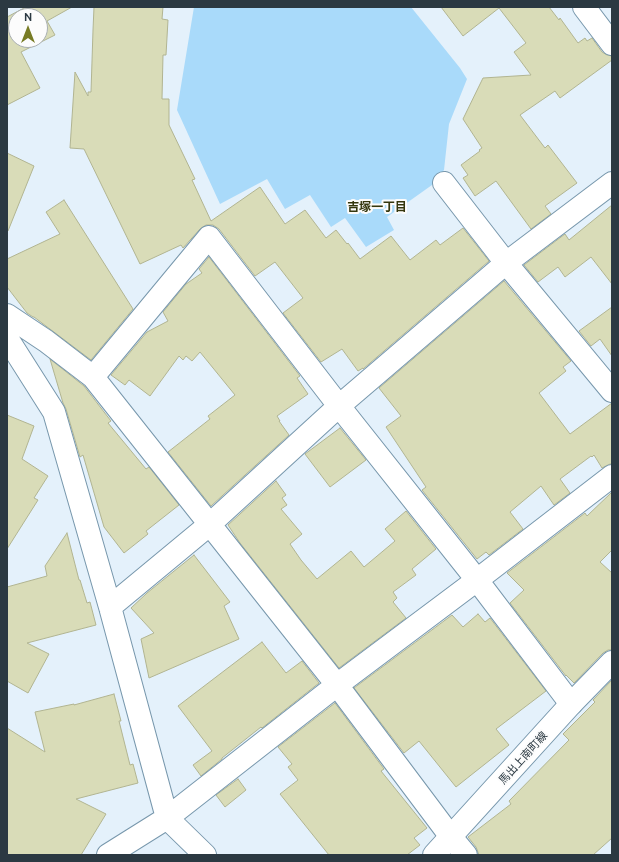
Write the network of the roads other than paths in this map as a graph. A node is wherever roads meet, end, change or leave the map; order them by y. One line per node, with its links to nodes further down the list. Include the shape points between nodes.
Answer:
1 (584, 7): 2 (street)
2 (612, 44)
3 (444, 183): 5 (street)
4 (612, 183): 5 (street)
5 (506, 263): 9 (street); 10 (street)
6 (7, 315): 8 (street)
7 (7, 338): 14 (street, via 54,412)
8 (93, 377): 10 (street, via 209,237); 12 (street)
9 (612, 391)
10 (339, 406): 12 (street); 13 (street)
11 (612, 476): 13 (street)
12 (209, 525): 14 (street); 16 (street)
13 (477, 580): 16 (street); 17 (street)
14 (110, 607): 18 (street)
15 (612, 662): 17 (street, 馬出上南町線)
16 (337, 685): 18 (street); 19 (street)
17 (571, 704): 19 (street, 馬出上南町線)
18 (166, 818): 20 (street); 21 (street)
19 (451, 837): 22 (street, 馬出上南町線); 23 (street)
20 (108, 855)
21 (205, 855)
22 (434, 855)
23 (466, 855)

